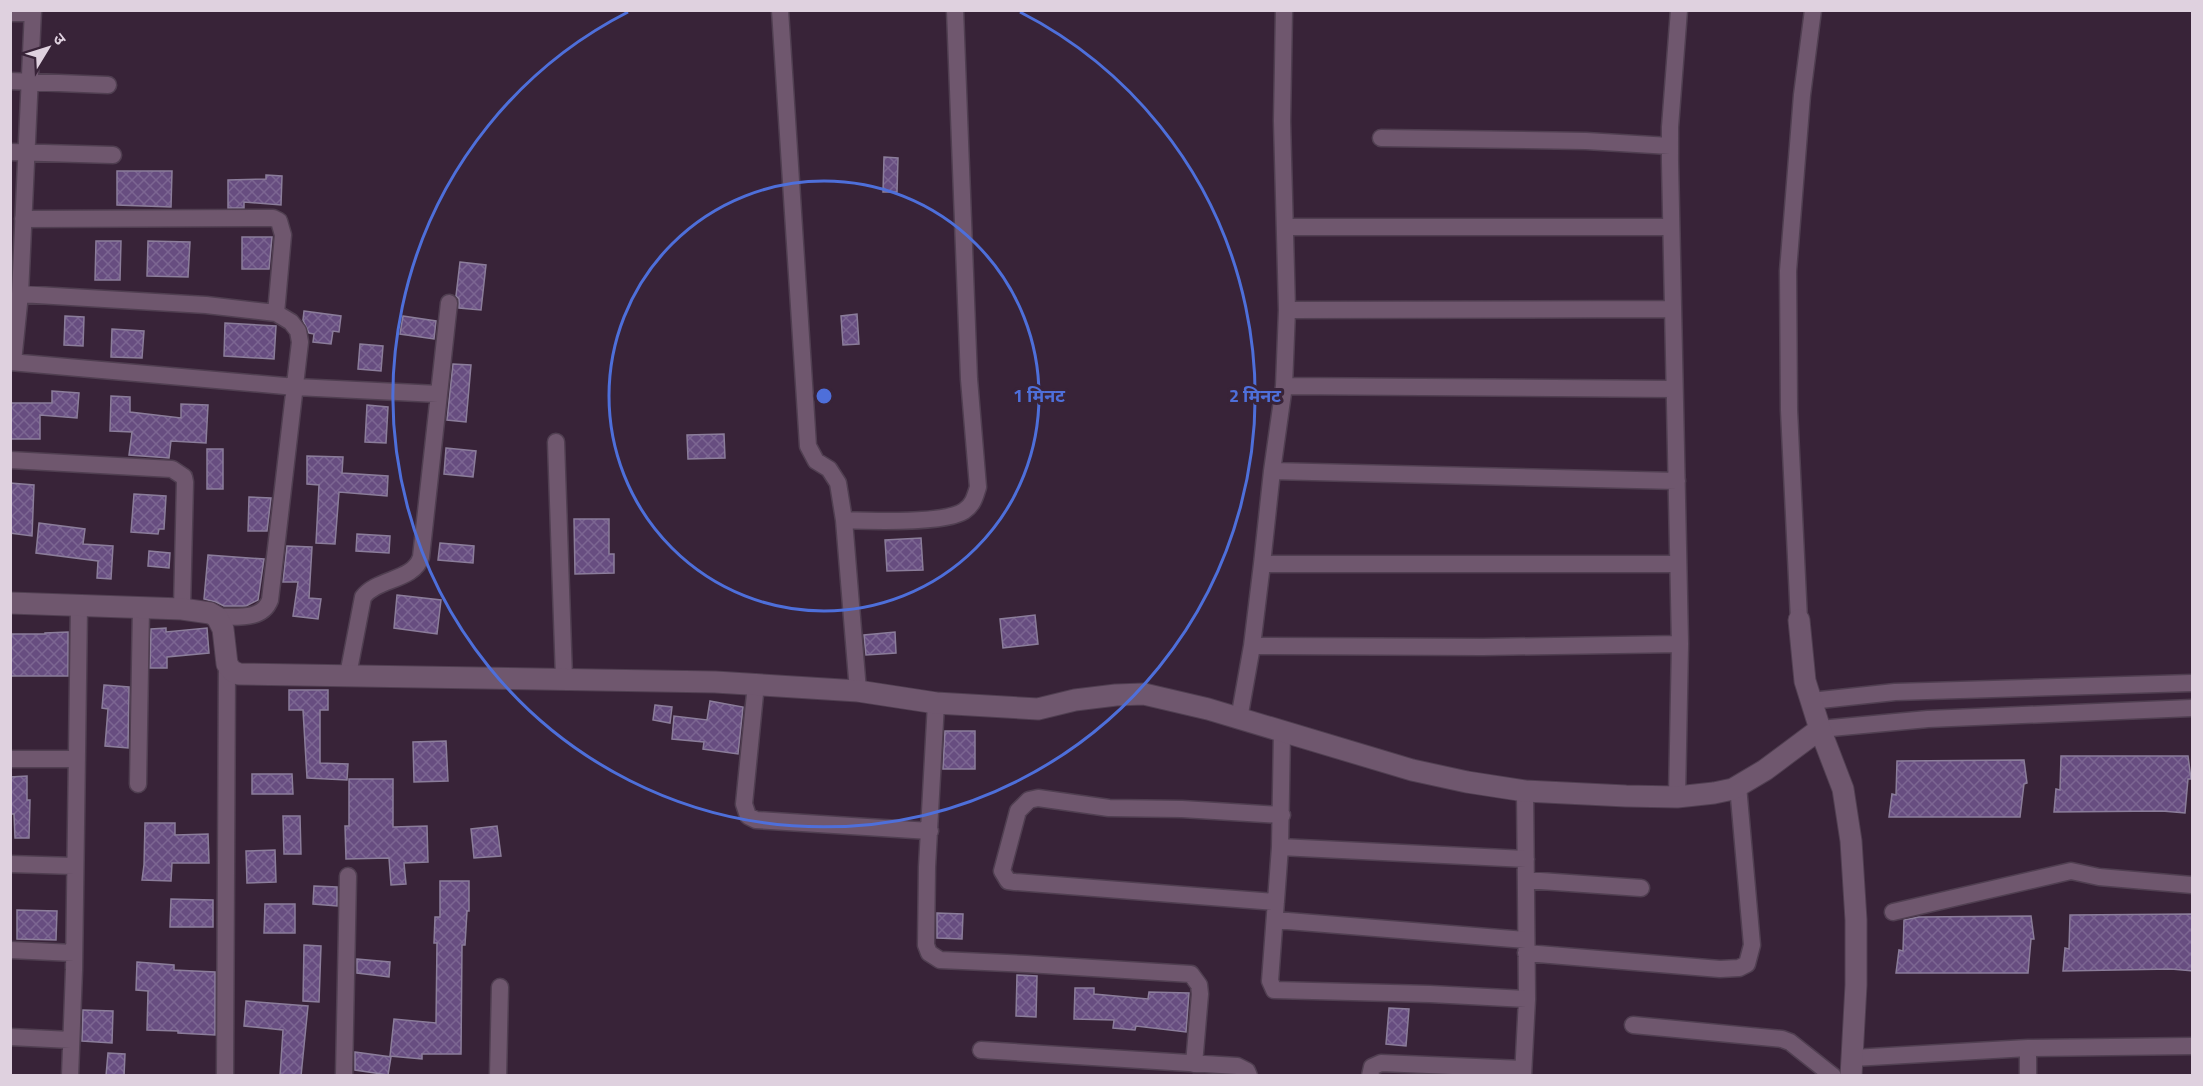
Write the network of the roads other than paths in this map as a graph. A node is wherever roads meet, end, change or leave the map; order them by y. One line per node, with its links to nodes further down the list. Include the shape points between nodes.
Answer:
1 (780, 10): 32 (street, via 808,446 816,461 838,483)
2 (955, 10): 32 (street, via 969,379 978,488 970,506 945,518)
3 (1284, 10): 16 (street, via 1282,122)
4 (1679, 10): 12 (street)
5 (1813, 10): 40 (street, via 1788,271 1789,410)
6 (33, 12): 7 (street); 9 (street)
7 (10, 13)
8 (10, 81): 9 (street)
9 (29, 81): 10 (street); 13 (street)
10 (108, 85)
11 (1381, 138): 12 (street)
12 (1670, 146): 17 (street)
13 (18, 152): 14 (street); 15 (street)
14 (113, 155)
15 (23, 219): 18 (street); 22 (street, via 273,218 279,221 282,235)
16 (1286, 227): 17 (street); 21 (street)
17 (1671, 227): 20 (street)
18 (20, 294): 22 (street, via 206,304); 23 (street)
19 (449, 303): 27 (street)
20 (1673, 309): 21 (street); 26 (street)
21 (1287, 310): 24 (street)
22 (276, 313): 25 (street, via 298,331)
23 (12, 362): 25 (street)
24 (1284, 386): 26 (street); 30 (street)
25 (296, 387): 27 (street); 39 (street, via 270,600 262,613)
26 (1673, 389): 31 (street)
27 (438, 394): 44 (street, via 419,563 363,597)
28 (556, 442): 45 (street)
29 (10, 460): 38 (street, via 178,472 185,482)
30 (1272, 471): 31 (street); 33 (street)
31 (1677, 481): 34 (street)
32 (844, 520): 48 (street)
33 (1262, 564): 34 (street); 42 (street)
34 (1677, 564): 41 (street)
35 (10, 603): 36 (street)
36 (79, 606): 37 (street); 56 (street)
37 (141, 608): 38 (street); 57 (street)
38 (182, 609): 39 (street)
39 (217, 617): 43 (street, via 223,629)
40 (1799, 620): 49 (street, via 1805,681)
41 (1680, 644): 42 (street); 60 (street)
42 (1252, 646): 52 (street)
43 (227, 664): 44 (street, via 239,674); 89 (street)
44 (348, 675): 45 (street)
45 (564, 678): 47 (street)
46 (2193, 682): 49 (street, via 1896,692)
47 (756, 684): 48 (street); 62 (street, via 744,804 748,816 756,820)
48 (858, 691): 50 (street)
49 (1811, 701): 53 (street)
50 (936, 703): 52 (street, via 1038,709 1085,699 1144,694); 62 (street)
51 (2193, 708): 53 (street, via 1928,719)
52 (1239, 719): 54 (street)
53 (1820, 729): 58 (street); 86 (street, via 1843,789 1851,841 1856,920)
54 (1282, 732): 59 (street, via 1412,770); 61 (street)
55 (10, 759): 56 (street)
56 (76, 759): 66 (street)
57 (138, 784)
58 (1738, 786): 60 (street); 74 (street, via 1752,945 1747,964 1720,969 1573,958)
59 (1525, 791): 60 (street); 64 (street)
60 (1677, 797)
61 (1282, 815): 63 (street); 71 (street, via 1109,808 1038,798 1029,800 1018,811 1002,872 1008,881 1015,882)
62 (930, 831): 85 (street, via 926,945 933,957 1191,974 1200,994)
63 (1280, 847): 64 (street); 71 (street)
64 (1526, 859): 68 (street)
65 (10, 864): 66 (street)
66 (75, 866): 76 (street)
67 (348, 876): 90 (street)
68 (1526, 880): 70 (street); 74 (street)
69 (2193, 885): 72 (street, via 2099,877 2071,870)
70 (1641, 888)
71 (1276, 902): 73 (street)
72 (1893, 912)
73 (1275, 920): 74 (street); 78 (street, via 1270,981 1274,990)
74 (1526, 946): 78 (street)
75 (10, 950): 76 (street)
76 (74, 953): 81 (street)
77 (500, 987): 91 (street)
78 (1527, 999): 87 (street)
79 (1633, 1025): 94 (street, via 1782,1039)
80 (10, 1037): 81 (street)
81 (71, 1040): 88 (street)
82 (2193, 1046): 83 (street)
83 (2028, 1048): 86 (street); 95 (street)
84 (981, 1050): 85 (street)
85 (1194, 1064): 92 (street, via 1238,1066)
86 (1852, 1067)
87 (1523, 1072): 93 (street, via 1381,1063 1372,1067)
88 (70, 1076)
89 (225, 1076)
90 (344, 1076)
91 (498, 1076)
92 (1249, 1076)
93 (1370, 1076)
94 (1833, 1076)
95 (2028, 1076)

